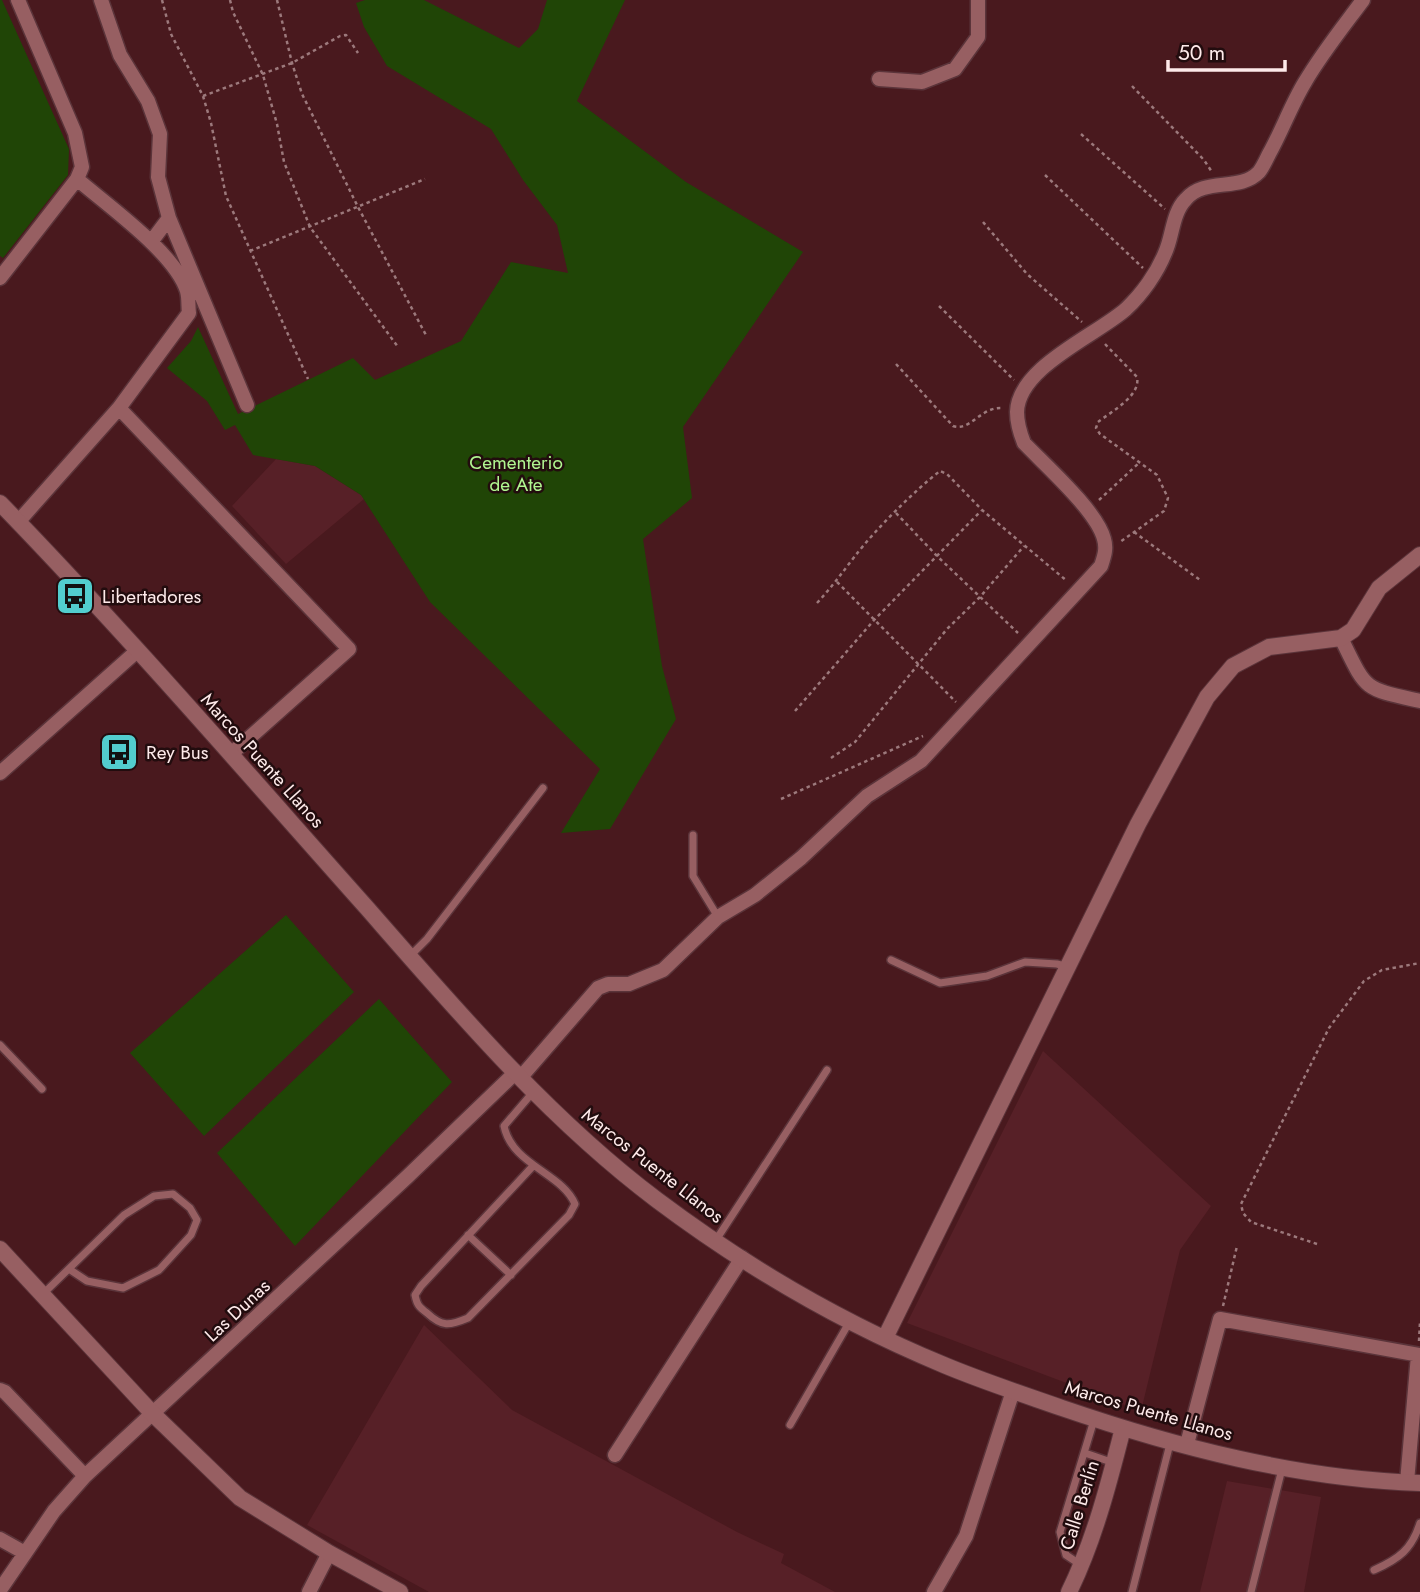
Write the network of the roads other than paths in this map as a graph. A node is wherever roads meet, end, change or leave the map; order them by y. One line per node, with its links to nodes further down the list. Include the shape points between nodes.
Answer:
1 (18, 0): 6 (street, via 75,133 82,167)
2 (101, 0): 7 (street, via 120,55 148,101 160,134 158,177)
3 (978, 0): 5 (street, via 978,37 956,69 922,82)
4 (1363, 0): 22 (street, Las Dunas, via 1304,84 1260,171 1242,182 1219,184 1186,198 1153,277 1126,308 1045,366 1024,390 1017,410 1024,443 1096,520 1106,552 1101,566 921,761 867,796 801,858 755,895)
5 (879, 79)
6 (77, 179): 8 (street); 9 (street)
7 (169, 218): 8 (street); 10 (street)
8 (150, 242): 11 (street, via 176,269 187,292 189,313)
9 (2, 271)
10 (247, 405)
11 (119, 408): 13 (street); 18 (street, via 349,649)
12 (0, 503): 13 (street, Marcos Puente Llanos)
13 (18, 522): 16 (street, Marcos Puente Llanos)
14 (1420, 555): 15 (street, via 1379,588 1363,618)
15 (1341, 638): 17 (street, via 1367,686); 25 (street, via 1269,648 1233,666 1207,697)
16 (137, 651): 18 (street, Marcos Puente Llanos); 19 (street)
17 (1420, 701)
18 (231, 754): 23 (street, Marcos Puente Llanos)
19 (0, 773)
20 (543, 789): 23 (lane)
21 (693, 835): 22 (lane, via 693,876)
22 (718, 917): 28 (street, Las Dunas, via 663,970 629,984 598,988)
23 (409, 956): 28 (street, Marcos Puente Llanos)
24 (891, 960): 25 (lane, via 940,983 987,975 1024,962)
25 (1068, 968): 40 (street)
26 (0, 1045): 29 (lane)
27 (827, 1070): 33 (lane)
28 (519, 1074): 30 (street, Marcos Puente Llanos); 44 (street, Las Dunas)
29 (41, 1089)
30 (534, 1091): 31 (lane, via 504,1126 507,1140); 33 (street, Marcos Puente Llanos, via 626,1175)
31 (533, 1166): 32 (lane); 37 (lane, via 571,1195 575,1204)
32 (468, 1235): 37 (lane); 37 (lane, via 421,1286 415,1295 417,1305 438,1324 454,1324 468,1318)
33 (716, 1241): 35 (street, Marcos Puente Llanos)
34 (0, 1249): 38 (street)
35 (742, 1258): 39 (street, Marcos Puente Llanos); 50 (street)
36 (69, 1269): 36 (lane, via 87,1281 122,1288 159,1270 191,1235 197,1220 173,1194 154,1196 124,1215); 38 (lane)
37 (511, 1275)
38 (42, 1295): 44 (street)
39 (850, 1321): 40 (street, Marcos Puente Llanos); 46 (lane)
40 (885, 1338): 43 (street, Marcos Puente Llanos)
41 (1419, 1355): 48 (street, via 1220,1319); 54 (street)
42 (0, 1390): 53 (street)
43 (1013, 1391): 45 (street, Marcos Puente Llanos); 64 (street, via 965,1536)
44 (153, 1415): 53 (street, Las Dunas); 58 (street, via 240,1498)
45 (1094, 1419): 47 (street, Marcos Puente Llanos); 49 (lane)
46 (790, 1425)
47 (1123, 1428): 48 (street, Marcos Puente Llanos); 51 (street, Calle Berlín)
48 (1179, 1442): 52 (street, Marcos Puente Llanos); 66 (lane)
49 (1085, 1453): 51 (lane); 59 (lane, via 1060,1532 1066,1555)
50 (615, 1455)
51 (1114, 1463): 59 (street, Calle Berlín)
52 (1282, 1469): 54 (street, Marcos Puente Llanos); 67 (lane)
53 (85, 1476): 57 (street, Las Dunas)
54 (1414, 1483)
55 (1420, 1523): 60 (lane, via 1414,1542 1392,1562)
56 (0, 1539): 57 (street)
57 (25, 1553): 61 (street, Las Dunas)
58 (329, 1553): 62 (street); 63 (street)
59 (1082, 1566): 65 (street, Calle Berlín)
60 (1374, 1570)
61 (0, 1590)
62 (309, 1592)
63 (400, 1592)
64 (934, 1592)
65 (1069, 1592)
66 (1132, 1592)
67 (1251, 1592)

